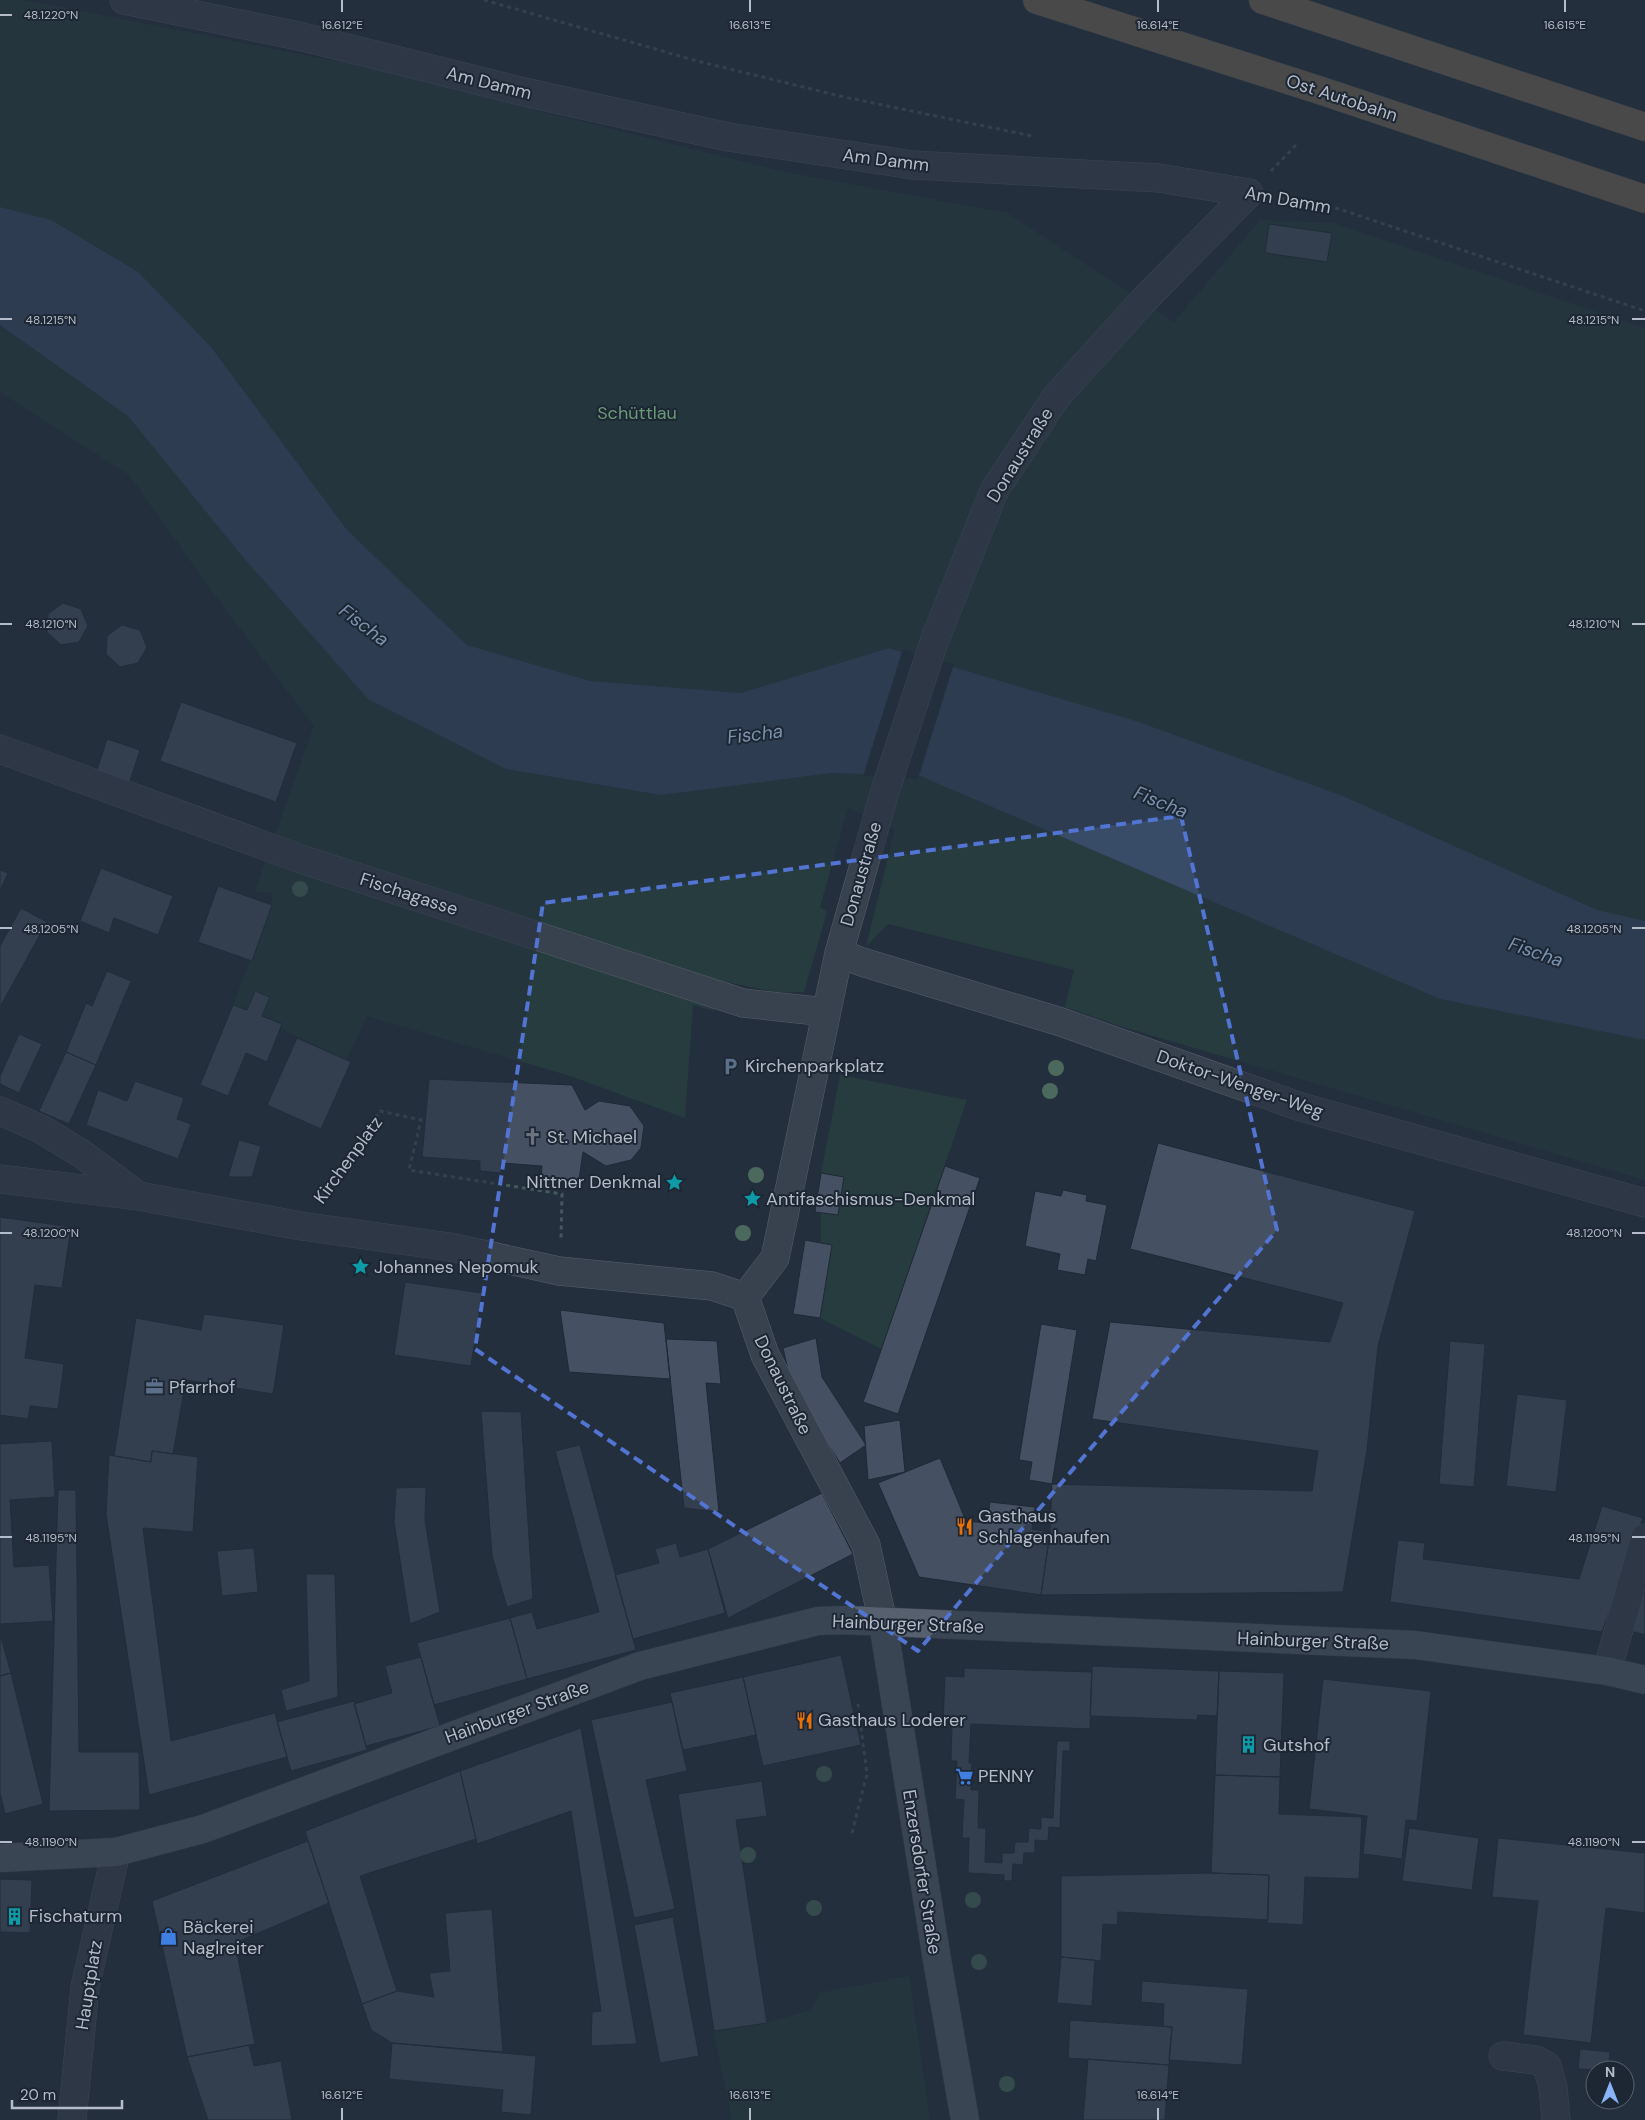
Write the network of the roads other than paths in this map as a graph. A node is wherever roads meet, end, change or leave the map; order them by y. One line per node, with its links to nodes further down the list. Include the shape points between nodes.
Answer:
1 (124, 0): 5 (street, Am Damm, via 303,37 524,92 728,137 913,165 1159,178)
2 (1038, 0): 6 (highway, Ost Autobahn)
3 (1263, 0): 4 (highway)
4 (1645, 127)
5 (1249, 193): 8 (street, Donaustraße, via 1056,396 994,491 936,638 885,791)
6 (1645, 199)
7 (0, 749): 9 (street, Fischagasse, via 301,859 743,1003)
8 (839, 953): 9 (street, Donaustraße); 13 (street, Doktor-Wenger-Weg, via 1061,1022 1301,1107)
9 (826, 1012): 14 (street, Donaustraße, via 775,1258)
10 (0, 1111): 12 (street, Kirchenplatz, via 40,1129 82,1154)
11 (0, 1179): 12 (street, Kirchenplatz)
12 (139, 1196): 14 (street, Kirchenplatz, via 301,1226 450,1248 559,1271 712,1286)
13 (1645, 1203)
14 (745, 1297): 16 (street, Donaustraße, via 765,1355 866,1545)
15 (1645, 1538): 17 (street)
16 (883, 1622): 17 (main road, Hainburger Straße, via 1415,1645); 19 (main road, Hainburger Straße, via 818,1621 640,1666 203,1829); 23 (main road, Enzersdorfer Straße)
17 (1607, 1671): 18 (main road, Hainburger Straße)
18 (1645, 1680)
19 (116, 1852): 20 (main road, Hainburger Straße); 22 (street, Hauptplatz, via 85,1987)
20 (0, 1858)
21 (1503, 2056): 24 (street, via 1536,2060 1547,2066 1553,2086)
22 (72, 2120)
23 (965, 2120)
24 (1556, 2120)

